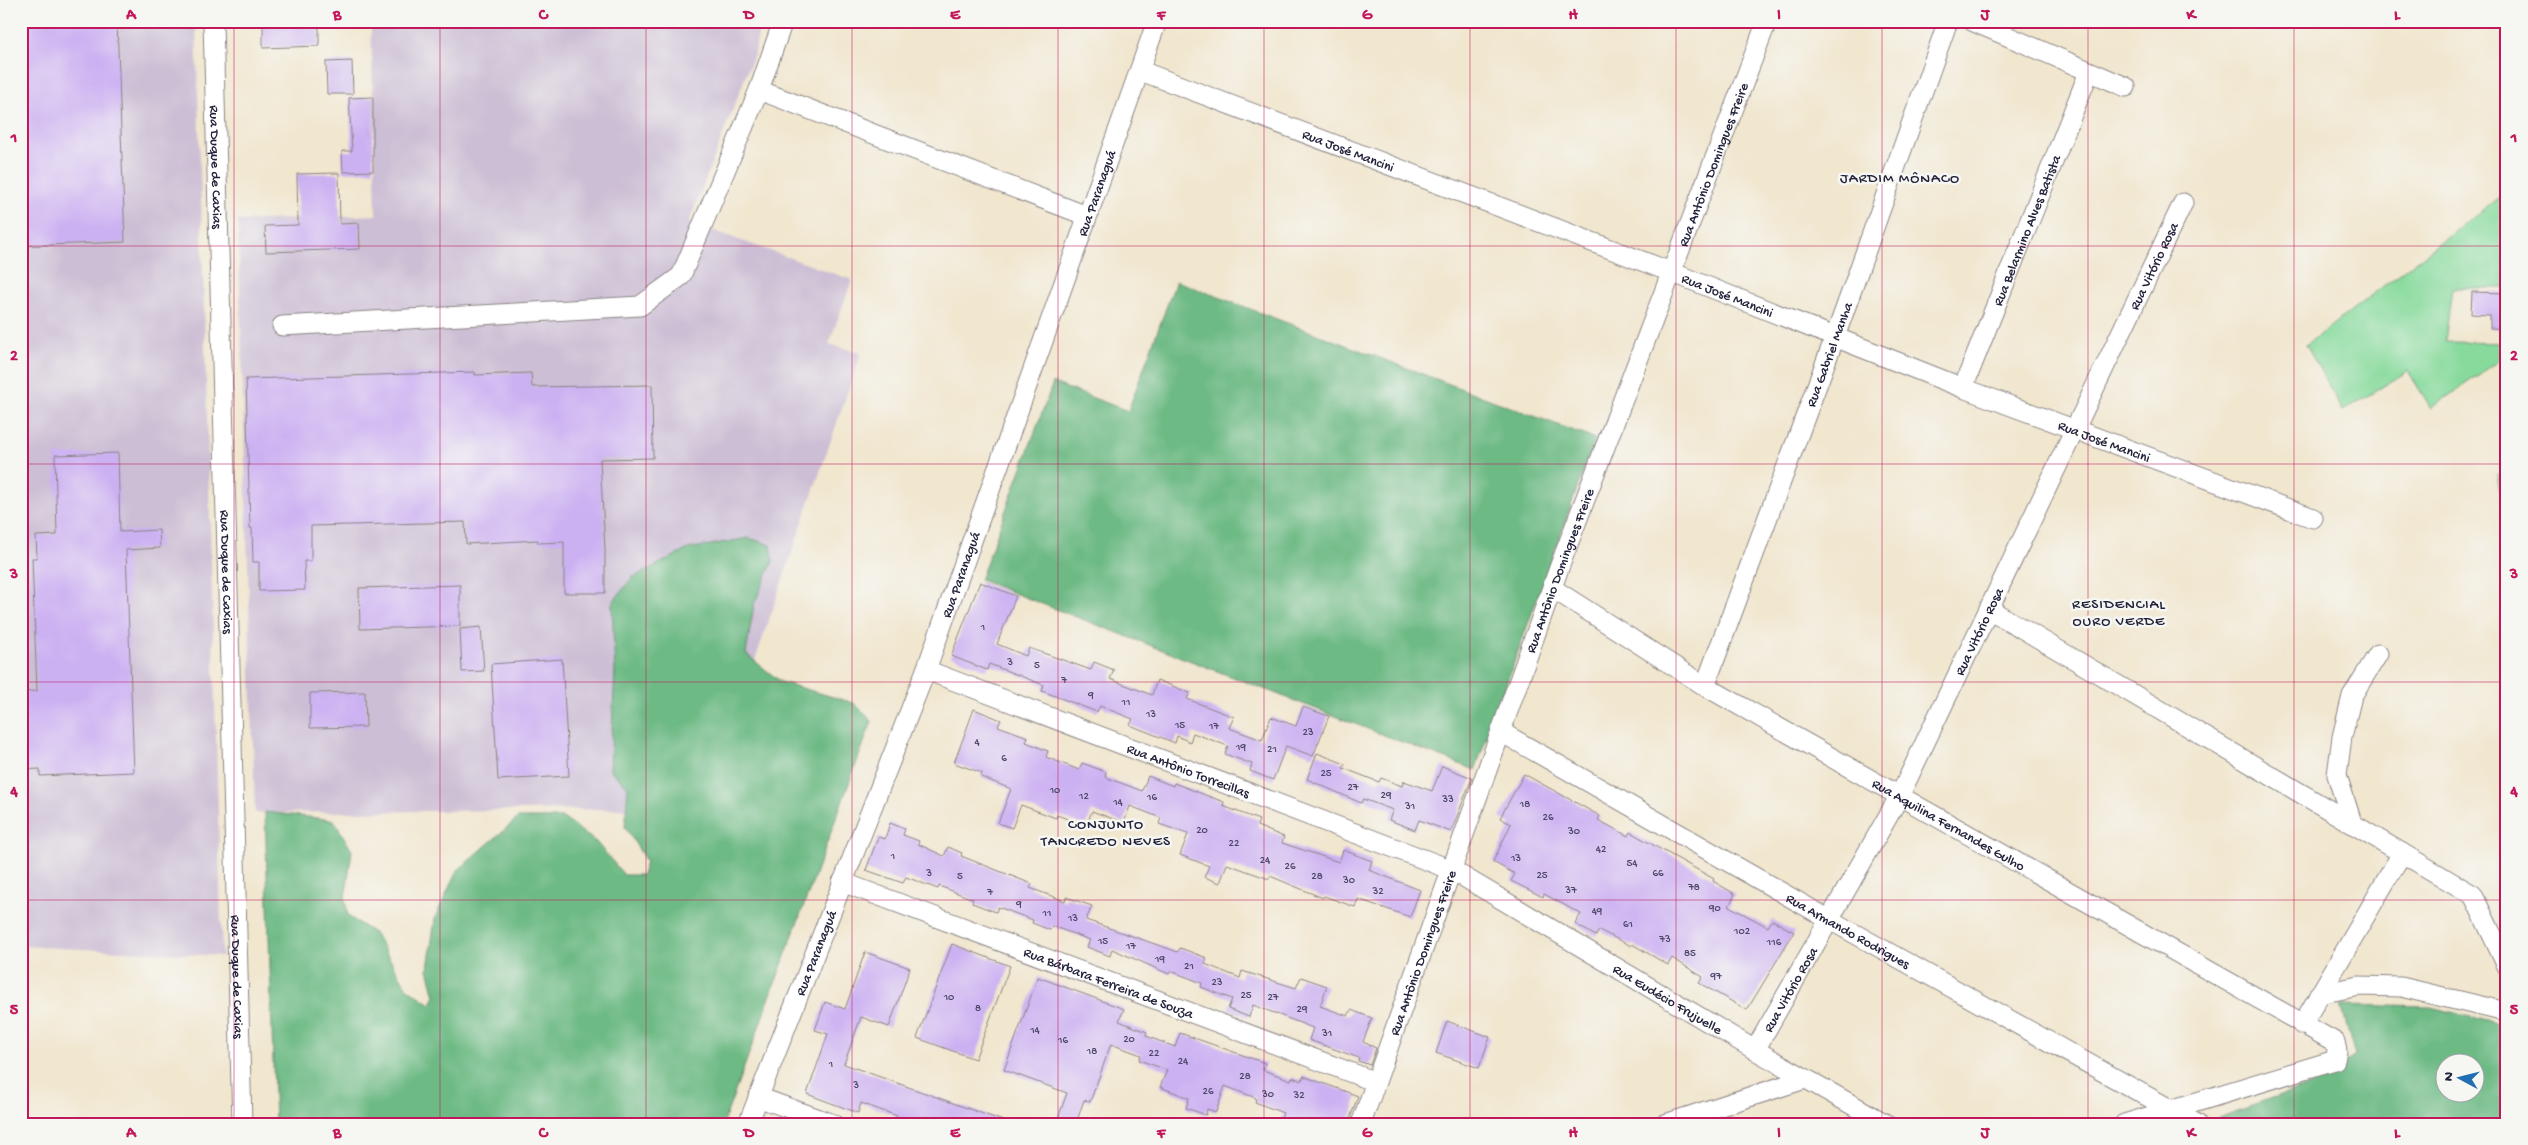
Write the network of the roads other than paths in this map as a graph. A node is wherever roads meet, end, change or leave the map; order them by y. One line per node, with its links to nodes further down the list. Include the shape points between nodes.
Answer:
1 (213, 21): 40 (street, Rua Duque de Caxias)
2 (783, 21): 10 (street)
3 (1157, 21): 7 (street, Rua Paranaguá)
4 (1767, 21): 13 (street, Rua Antônio Domingues Freire)
5 (1948, 21): 15 (street, Rua Gabriel Manha)
6 (1972, 21): 8 (street)
7 (1141, 71): 12 (street, Rua Paranaguá); 13 (street, Rua José Mancini)
8 (2089, 72): 9 (street); 16 (street, Rua Belarmino Alves Batista)
9 (2126, 87)
10 (759, 90): 12 (street); 14 (street, via 681,276 640,306)
11 (2183, 203): 17 (street, Rua Vitório Rosa)
12 (1087, 216): 22 (street, Rua Paranaguá)
13 (1671, 272): 15 (street, Rua José Mancini); 19 (street, Rua Antônio Domingues Freire)
14 (282, 326)
15 (1835, 337): 16 (street, Rua José Mancini); 23 (street, Rua Gabriel Manha)
16 (1962, 388): 17 (street, Rua José Mancini)
17 (2075, 430): 18 (street, Rua José Mancini); 20 (street, Rua Vitório Rosa)
18 (2313, 518)
19 (1552, 588): 23 (street, Rua Aquilina Fernandes Gulho); 24 (street, Rua Antônio Domingues Freire)
20 (1989, 609): 25 (street, Rua Vitório Rosa); 26 (street)
21 (2378, 654): 26 (street, via 2352,696 2342,737 2337,776)
22 (926, 670): 28 (street, Rua Antônio Torrecillas); 29 (street, Rua Paranaguá)
23 (1705, 686): 25 (street, Rua Aquilina Fernandes Gulho)
24 (1501, 732): 28 (street, Rua Antônio Domingues Freire); 30 (street, Rua Armando Rodrigues)
25 (1899, 797): 30 (street, Rua Vitório Rosa); 34 (street, Rua Aquilina Fernandes Gulho)
26 (2352, 823): 27 (street)
27 (2402, 853): 31 (street, via 2473,895); 32 (street)
28 (1452, 870): 35 (street, Rua Eudécio Frujuelle); 37 (street, Rua Antônio Domingues Freire)
29 (842, 882): 37 (street, Rua Bárbara Ferreira de Souza); 38 (street, Rua Paranaguá)
30 (1830, 920): 35 (street, Rua Vitório Rosa); 39 (street, Rua Armando Rodrigues)
31 (2507, 966)
32 (2319, 994): 33 (street, via 2359,986 2401,987 2502,1011); 34 (street)
33 (2507, 1008)
34 (2302, 1025): 39 (street, Rua Aquilina Fernandes Gulho, via 2335,1042 2335,1060)
35 (1755, 1050): 36 (street, Rua Eudécio Frujuelle)
36 (1805, 1079): 44 (street); 45 (street, Rua Eudécio Frujuelle)
37 (1376, 1082): 43 (street, Rua Antônio Domingues Freire)
38 (758, 1097): 41 (street, Rua Paranaguá); 42 (street)
39 (2173, 1109): 46 (street); 47 (street, Rua Armando Rodrigues)
40 (242, 1124)
41 (748, 1124)
42 (833, 1124)
43 (1361, 1124)
44 (1664, 1124)
45 (1886, 1124)
46 (2124, 1124)
47 (2197, 1124)

